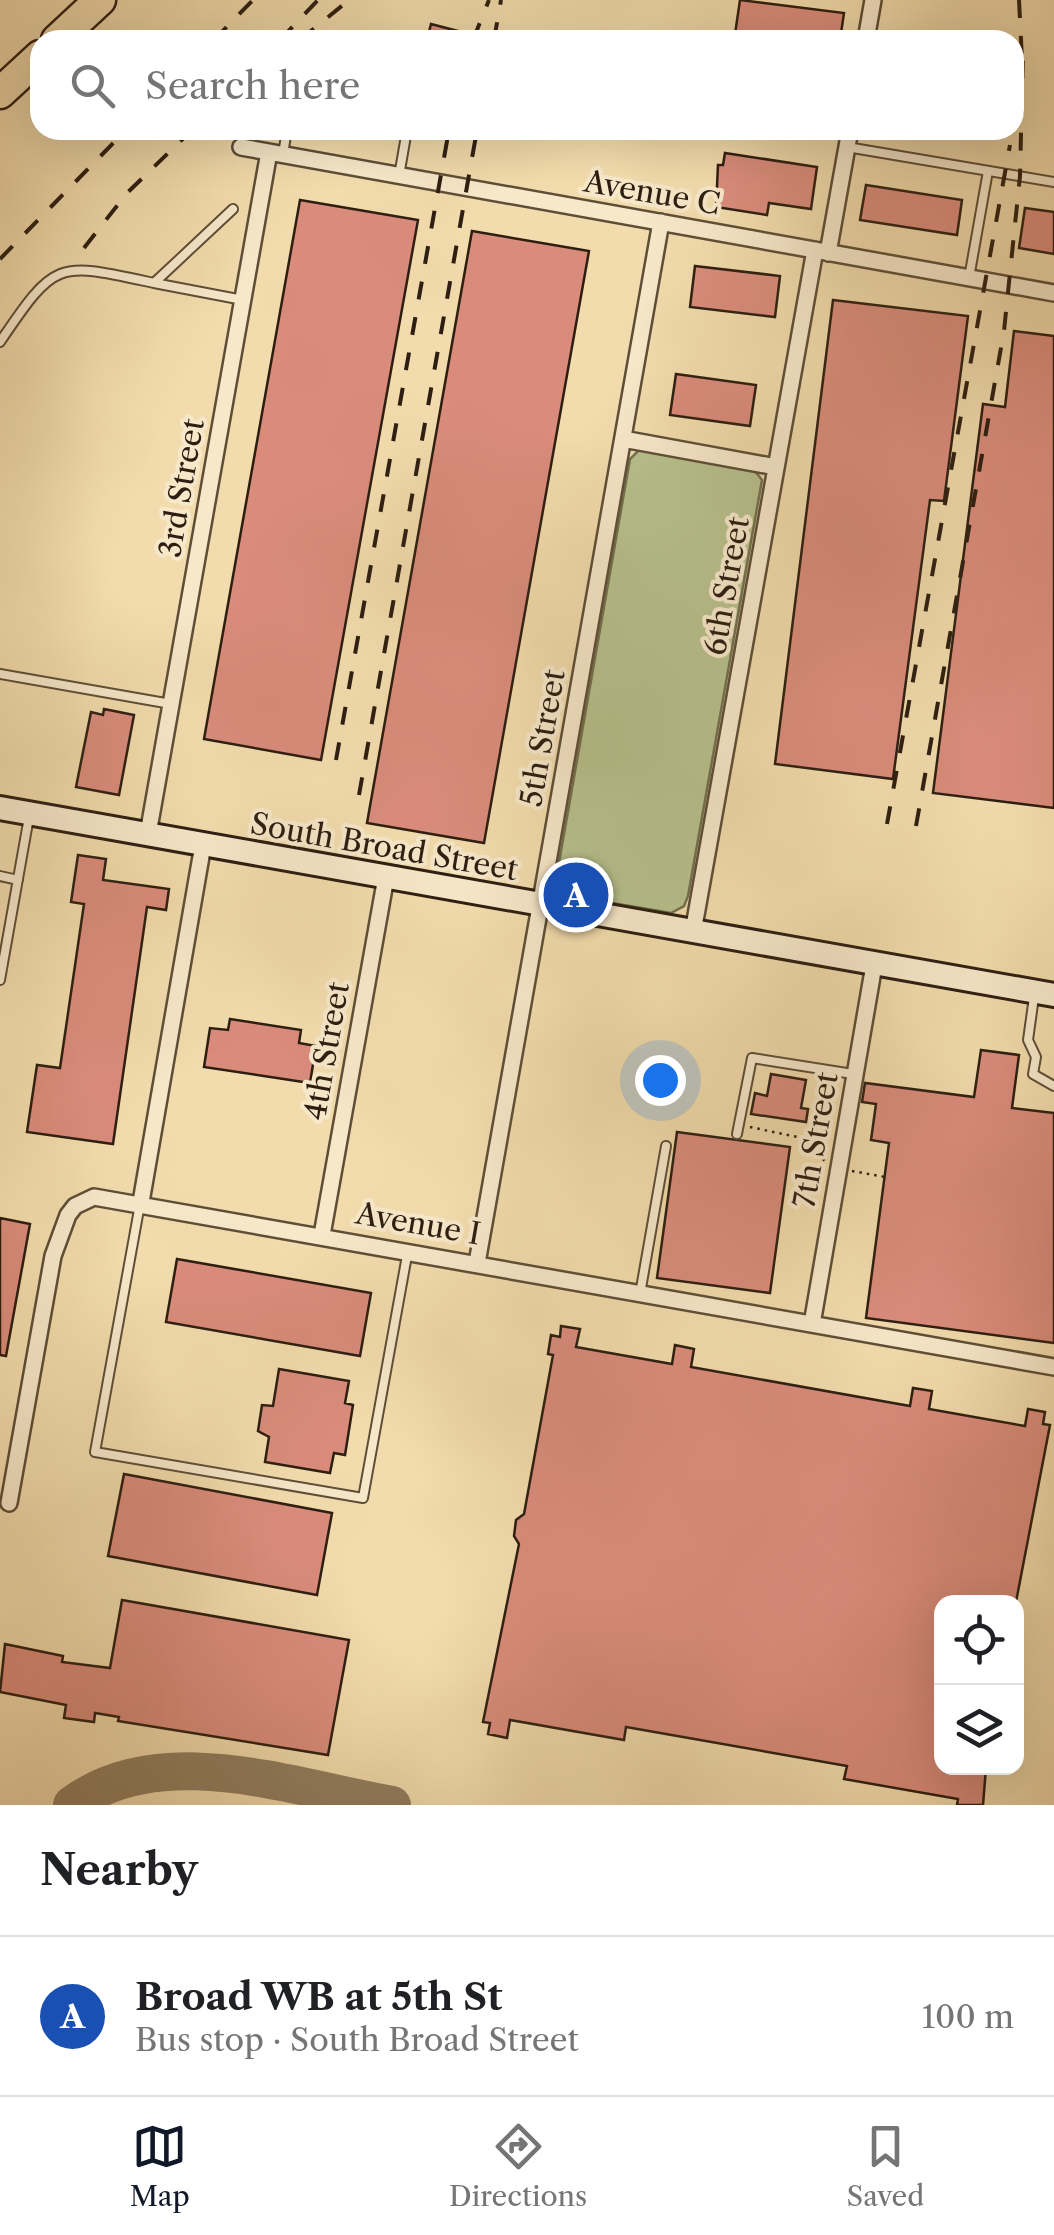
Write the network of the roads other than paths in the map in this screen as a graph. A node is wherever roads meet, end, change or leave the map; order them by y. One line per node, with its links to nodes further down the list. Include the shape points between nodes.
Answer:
1 (100, 0): 3 (highway)
2 (873, 0): 4 (street)
3 (68, 30)
4 (868, 30)
5 (30, 66): 6 (highway)
6 (0, 94)
7 (282, 140): 12 (lane)
8 (406, 140): 14 (lane)
9 (848, 140): 11 (street, 6th Street)
10 (241, 147): 12 (street, Avenue C)
11 (847, 147): 13 (lane); 18 (street, 6th Street)
12 (276, 153): 14 (street, Avenue C); 22 (street, 3rd Street)
13 (988, 171): 15 (lane); 19 (lane)
14 (399, 176): 17 (street, Avenue C)
15 (1054, 182)
16 (234, 209): 20 (lane)
17 (660, 222): 18 (street, Avenue C); 24 (street, 5th Street)
18 (822, 251): 19 (street, Avenue C); 25 (street, 6th Street)
19 (969, 278): 21 (street, Avenue C)
20 (154, 283): 22 (lane); 23 (lane, via 95,270 57,272 43,280)
21 (1054, 293)
22 (244, 300): 27 (street, 3rd Street)
23 (0, 342)
24 (623, 440): 25 (street); 35 (street, 5th Street)
25 (776, 467): 36 (street, 6th Street)
26 (0, 674): 27 (lane)
27 (171, 704): 30 (street, 3rd Street)
28 (0, 808): 29 (street, South Broad Street)
29 (29, 813): 30 (street, South Broad Street); 34 (lane)
30 (148, 834): 31 (street, South Broad Street)
31 (203, 845): 33 (street, South Broad Street); 44 (street)
32 (0, 876): 34 (lane)
33 (386, 877): 35 (street, South Broad Street); 45 (street, 4th Street)
34 (18, 880): 38 (lane)
35 (541, 905): 36 (street, South Broad Street); 47 (street, 5th Street)
36 (693, 932): 37 (street, South Broad Street)
37 (874, 965): 39 (street, South Broad Street); 40 (street, 7th Street)
38 (0, 980)
39 (1044, 994): 41 (lane, via 1028,1040 1034,1074)
40 (856, 1074): 42 (lane, via 752,1058); 49 (street, 7th Street)
41 (1054, 1086)
42 (738, 1129)
43 (666, 1146): 48 (lane)
44 (140, 1202): 45 (street, Avenue I); 46 (lane, via 95,1452 363,1498); 51 (street, Avenue I, via 94,1197 68,1215 54,1256)
45 (322, 1235): 46 (street, Avenue I)
46 (408, 1250): 47 (street, Avenue I)
47 (477, 1263): 48 (street, Avenue I)
48 (640, 1294): 49 (street, Avenue I)
49 (812, 1324): 50 (street, Avenue I)
50 (1054, 1367)
51 (9, 1503)

